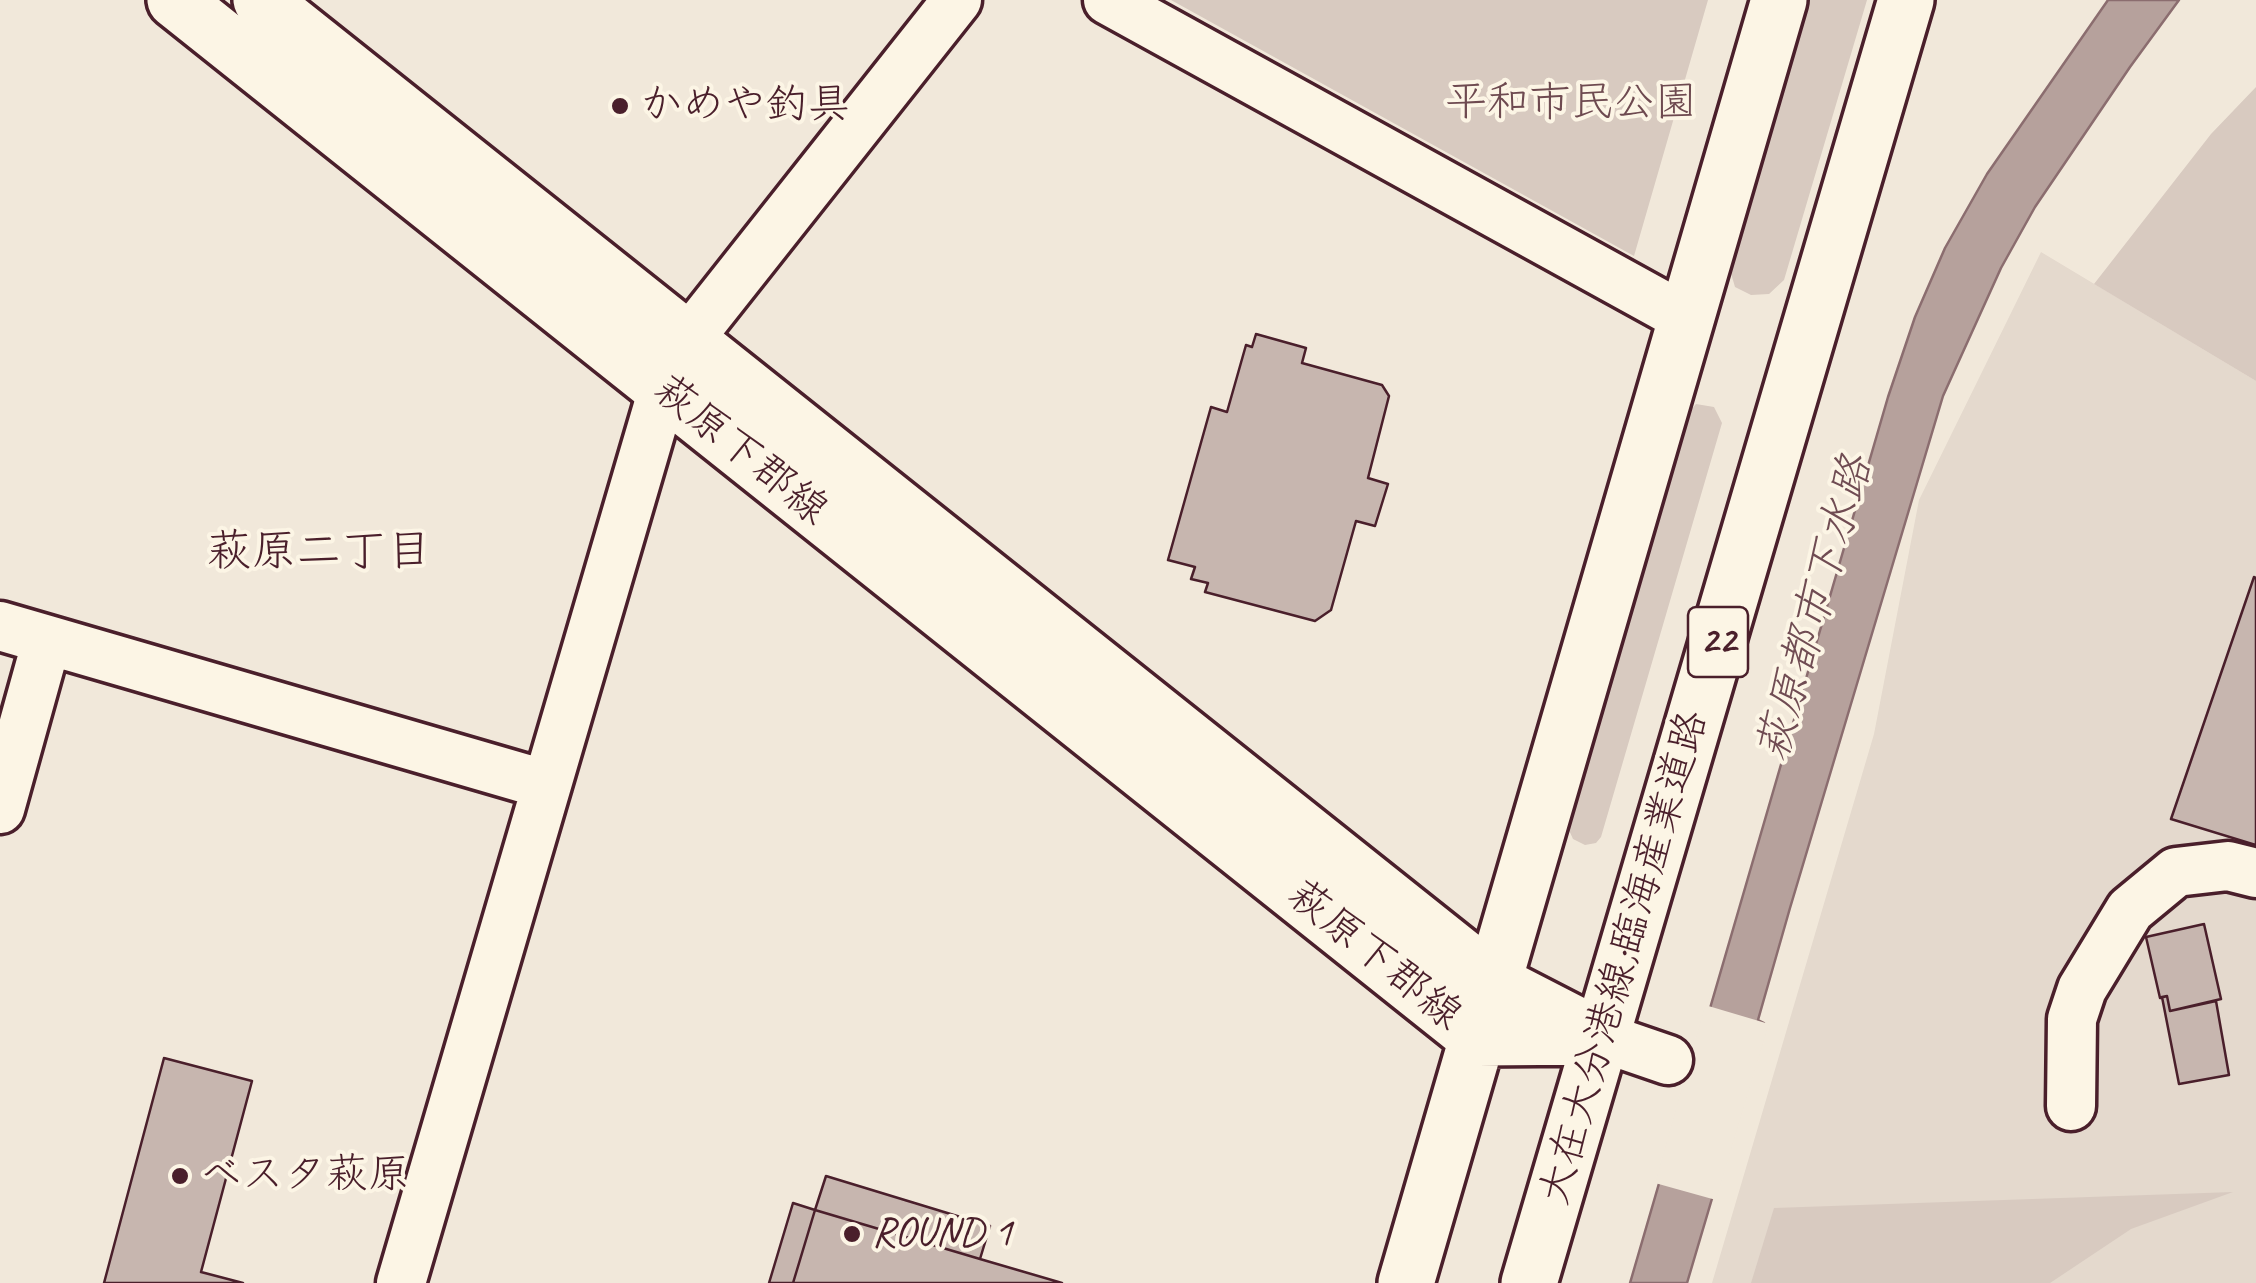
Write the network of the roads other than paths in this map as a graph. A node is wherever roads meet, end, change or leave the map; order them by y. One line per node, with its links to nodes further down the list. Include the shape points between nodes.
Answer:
1 (175, 0): 9 (main road, 萩原下郡線)
2 (261, 0): 8 (main road, 萩原下郡線)
3 (958, 0): 8 (street)
4 (1108, 0): 7 (street)
5 (1779, 0): 7 (main road)
6 (1906, 0): 17 (main road, 大在大分港線;臨海産業道路 / 22)
7 (1688, 319): 15 (main road)
8 (688, 340): 9 (street); 15 (main road, 萩原下郡線)
9 (663, 389): 12 (street); 16 (main road, 萩原下郡線)
10 (0, 626): 11 (street)
11 (47, 640): 12 (street); 13 (street)
12 (547, 785): 20 (street)
13 (0, 809)
14 (2256, 873): 19 (street, via 2228,866 2176,872 2130,910 2082,989 2072,1019)
15 (1495, 983): 16 (main road); 17 (main road, 萩原下郡線)
16 (1478, 1038): 17 (main road, 萩原下郡線); 21 (main road)
17 (1601, 1038): 18 (street); 22 (main road, 大在大分港線;臨海産業道路 / 22)
18 (1668, 1060)
19 (2071, 1106)
20 (401, 1283)
21 (1406, 1283)
22 (1529, 1283)

